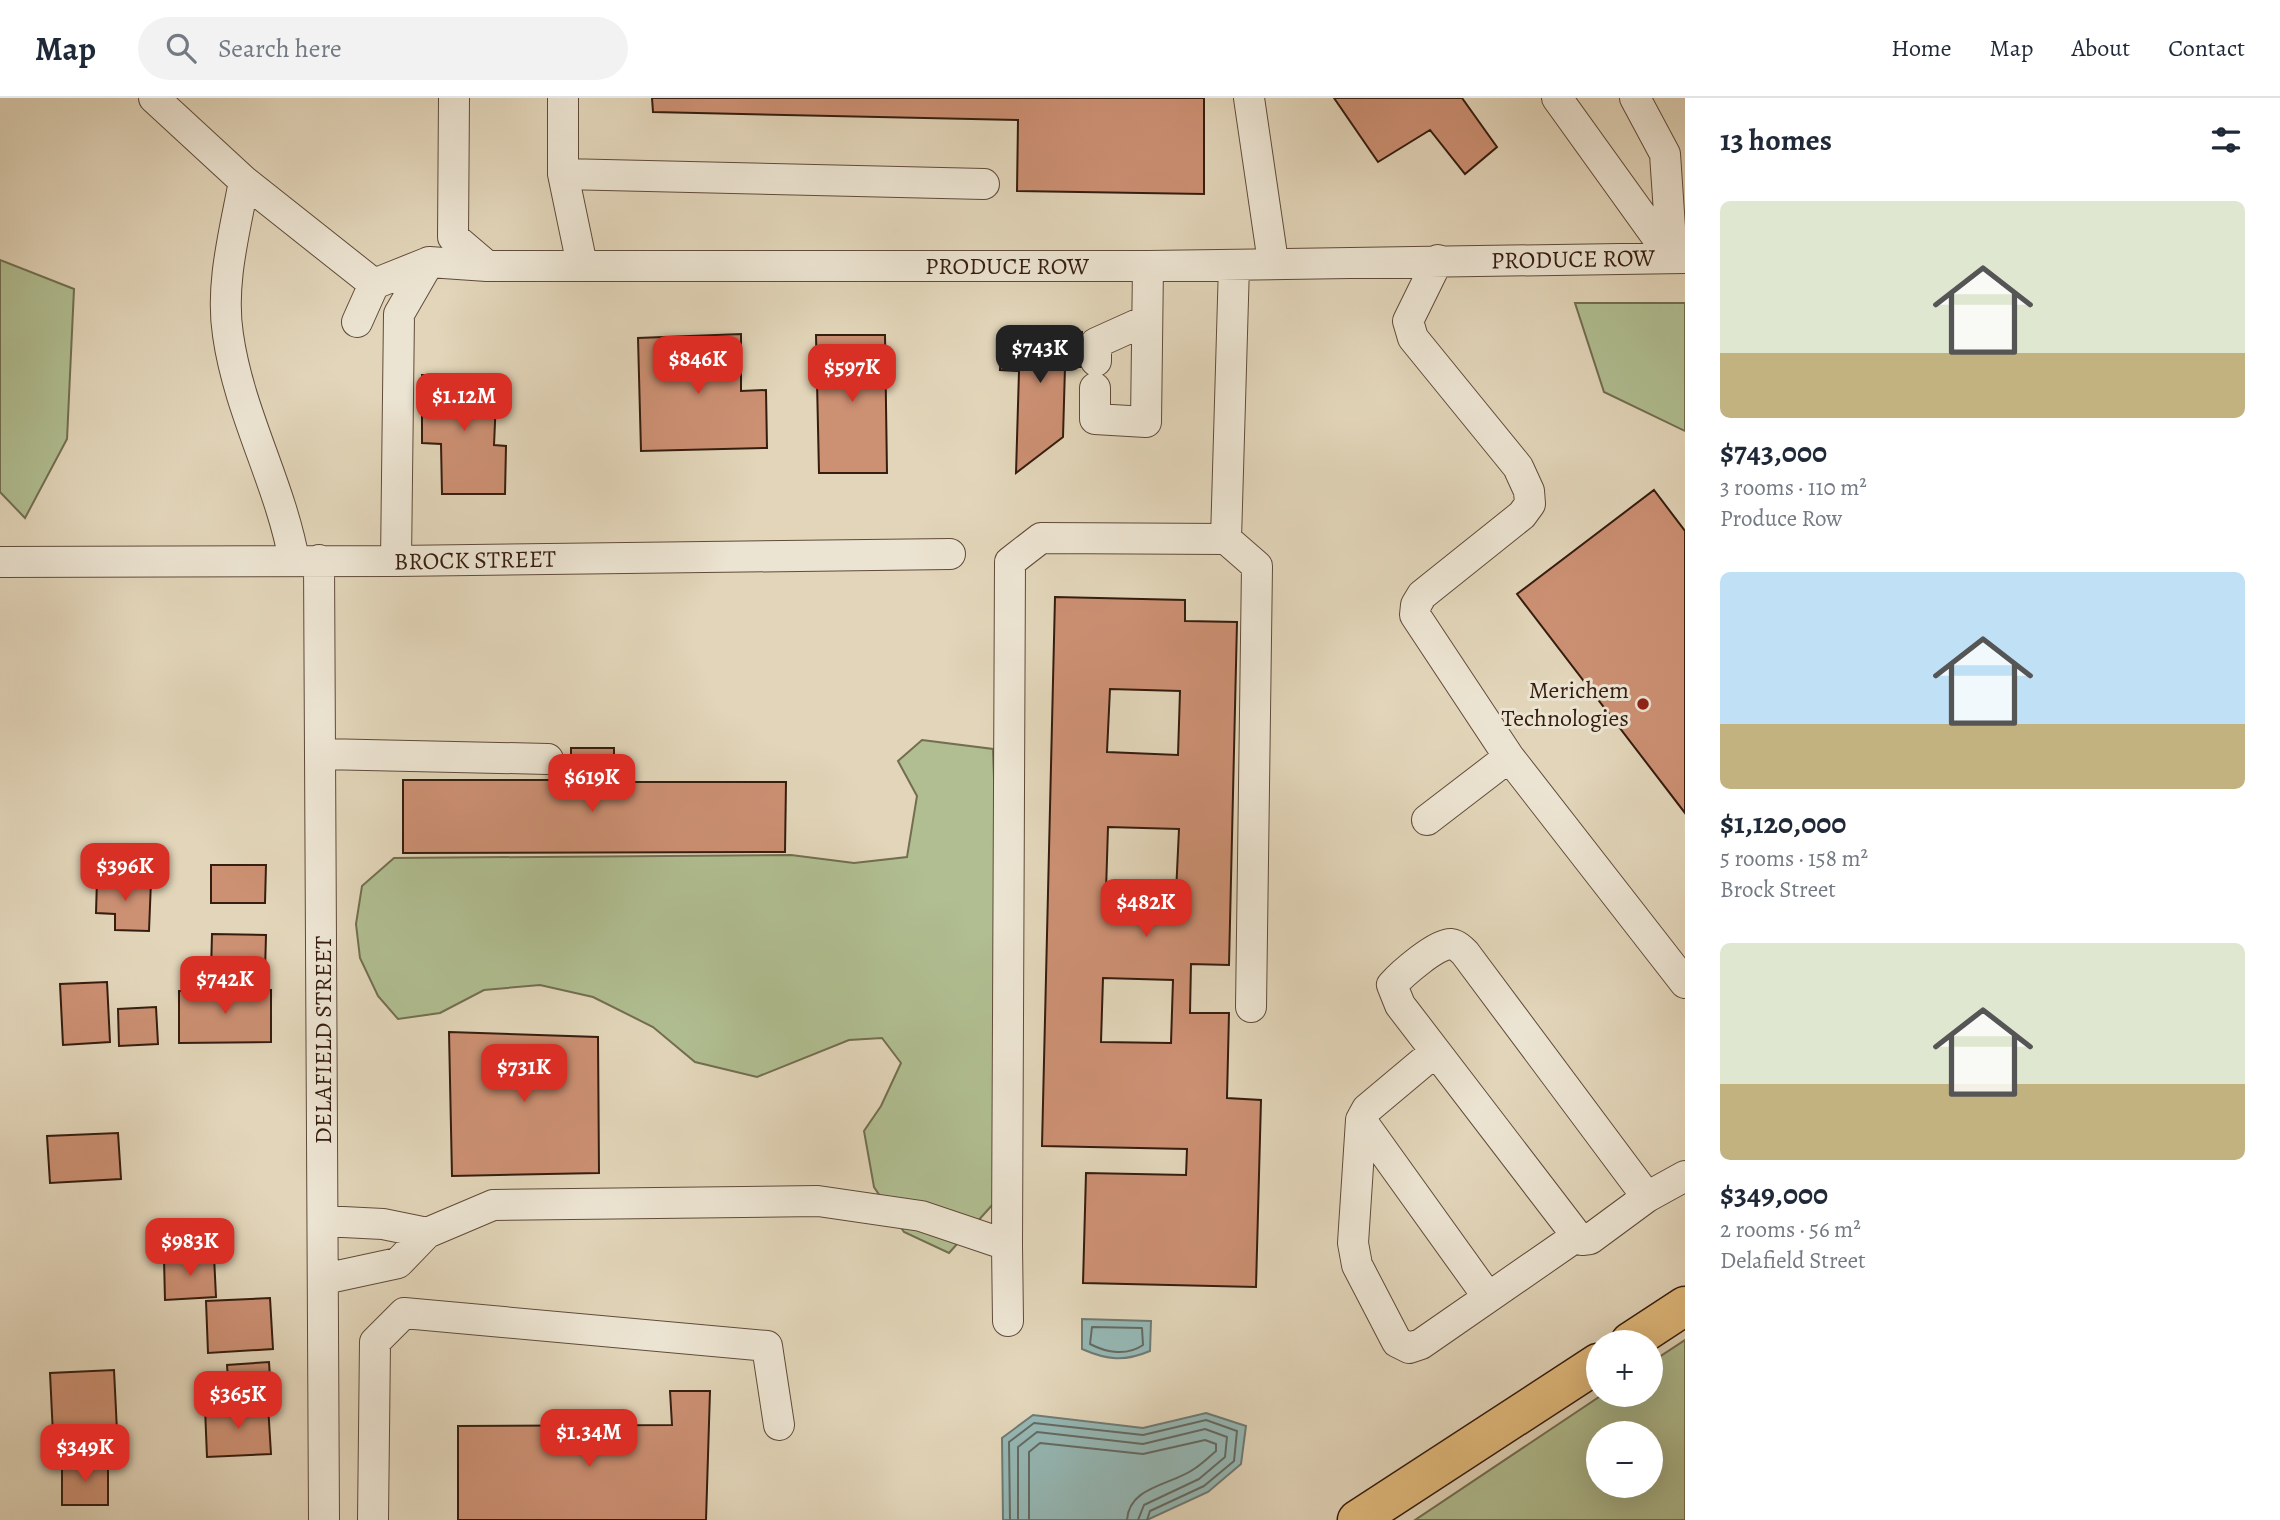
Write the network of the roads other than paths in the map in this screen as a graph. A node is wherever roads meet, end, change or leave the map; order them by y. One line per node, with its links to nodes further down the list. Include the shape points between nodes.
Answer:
1 (154, 98): 8 (street)
2 (454, 98): 16 (street, via 453,237)
3 (564, 98): 7 (street)
4 (1249, 98): 13 (street)
5 (1557, 98): 10 (street)
6 (1634, 98): 10 (street, via 1665,154)
7 (563, 174): 9 (street); 14 (street)
8 (244, 181): 18 (street); 23 (street, DELAFIELD STREET, via 228,265 227,333 239,389 287,528)
9 (984, 184)
10 (1679, 258): 11 (street, PRODUCE ROW)
11 (1438, 260): 13 (street, PRODUCE ROW); 27 (street, via 1408,321 1413,338 1518,467 1530,504 1422,594 1415,615)
12 (429, 262): 16 (street, PRODUCE ROW); 18 (street, PRODUCE ROW); 24 (street, via 398,314)
13 (1273, 262): 15 (street, PRODUCE ROW)
14 (582, 265): 16 (street, PRODUCE ROW); 17 (street, PRODUCE ROW)
15 (1234, 265): 17 (street, PRODUCE ROW); 21 (street)
16 (487, 266)
17 (1148, 266): 19 (street)
18 (374, 284): 20 (street)
19 (1147, 320): 19 (street, via 1146,422 1095,419 1096,343)
20 (358, 322)
21 (1226, 539): 31 (street, via 1258,566); 39 (street, via 1041,538 1010,562)
22 (950, 554): 24 (street, BROCK STREET)
23 (307, 560): 24 (street, BROCK STREET); 25 (street, BROCK STREET); 26 (street, DELAFIELD STREET)
24 (396, 561)
25 (0, 562)
26 (322, 754): 28 (street); 36 (street, DELAFIELD STREET)
27 (1509, 757): 29 (street); 30 (street)
28 (548, 759)
29 (1427, 820)
30 (1685, 983)
31 (1251, 1007)
32 (1435, 1052): 33 (street, via 1367,1109); 35 (street, via 1400,1005 1392,985 1448,943 1456,945); 38 (street)
33 (1361, 1120): 41 (street); 41 (street, via 1353,1243 1357,1265 1397,1342 1409,1348 1421,1343)
34 (1685, 1176): 35 (street)
35 (1647, 1197): 38 (street, via 1590,1239)
36 (323, 1221): 37 (street, via 383,1224); 40 (street, DELAFIELD STREET)
37 (427, 1233): 39 (street, via 493,1205 818,1201 921,1216); 40 (street, via 398,1263)
38 (1577, 1236): 41 (street)
39 (1007, 1245): 43 (street)
40 (324, 1279): 47 (street, DELAFIELD STREET)
41 (1488, 1297)
42 (1685, 1306): 44 (main road)
43 (1008, 1321)
44 (1648, 1330)
45 (1586, 1371): 49 (main road)
46 (779, 1425): 48 (street, via 767,1346 404,1313 376,1342)
47 (324, 1520)
48 (373, 1520)
49 (1357, 1520)

